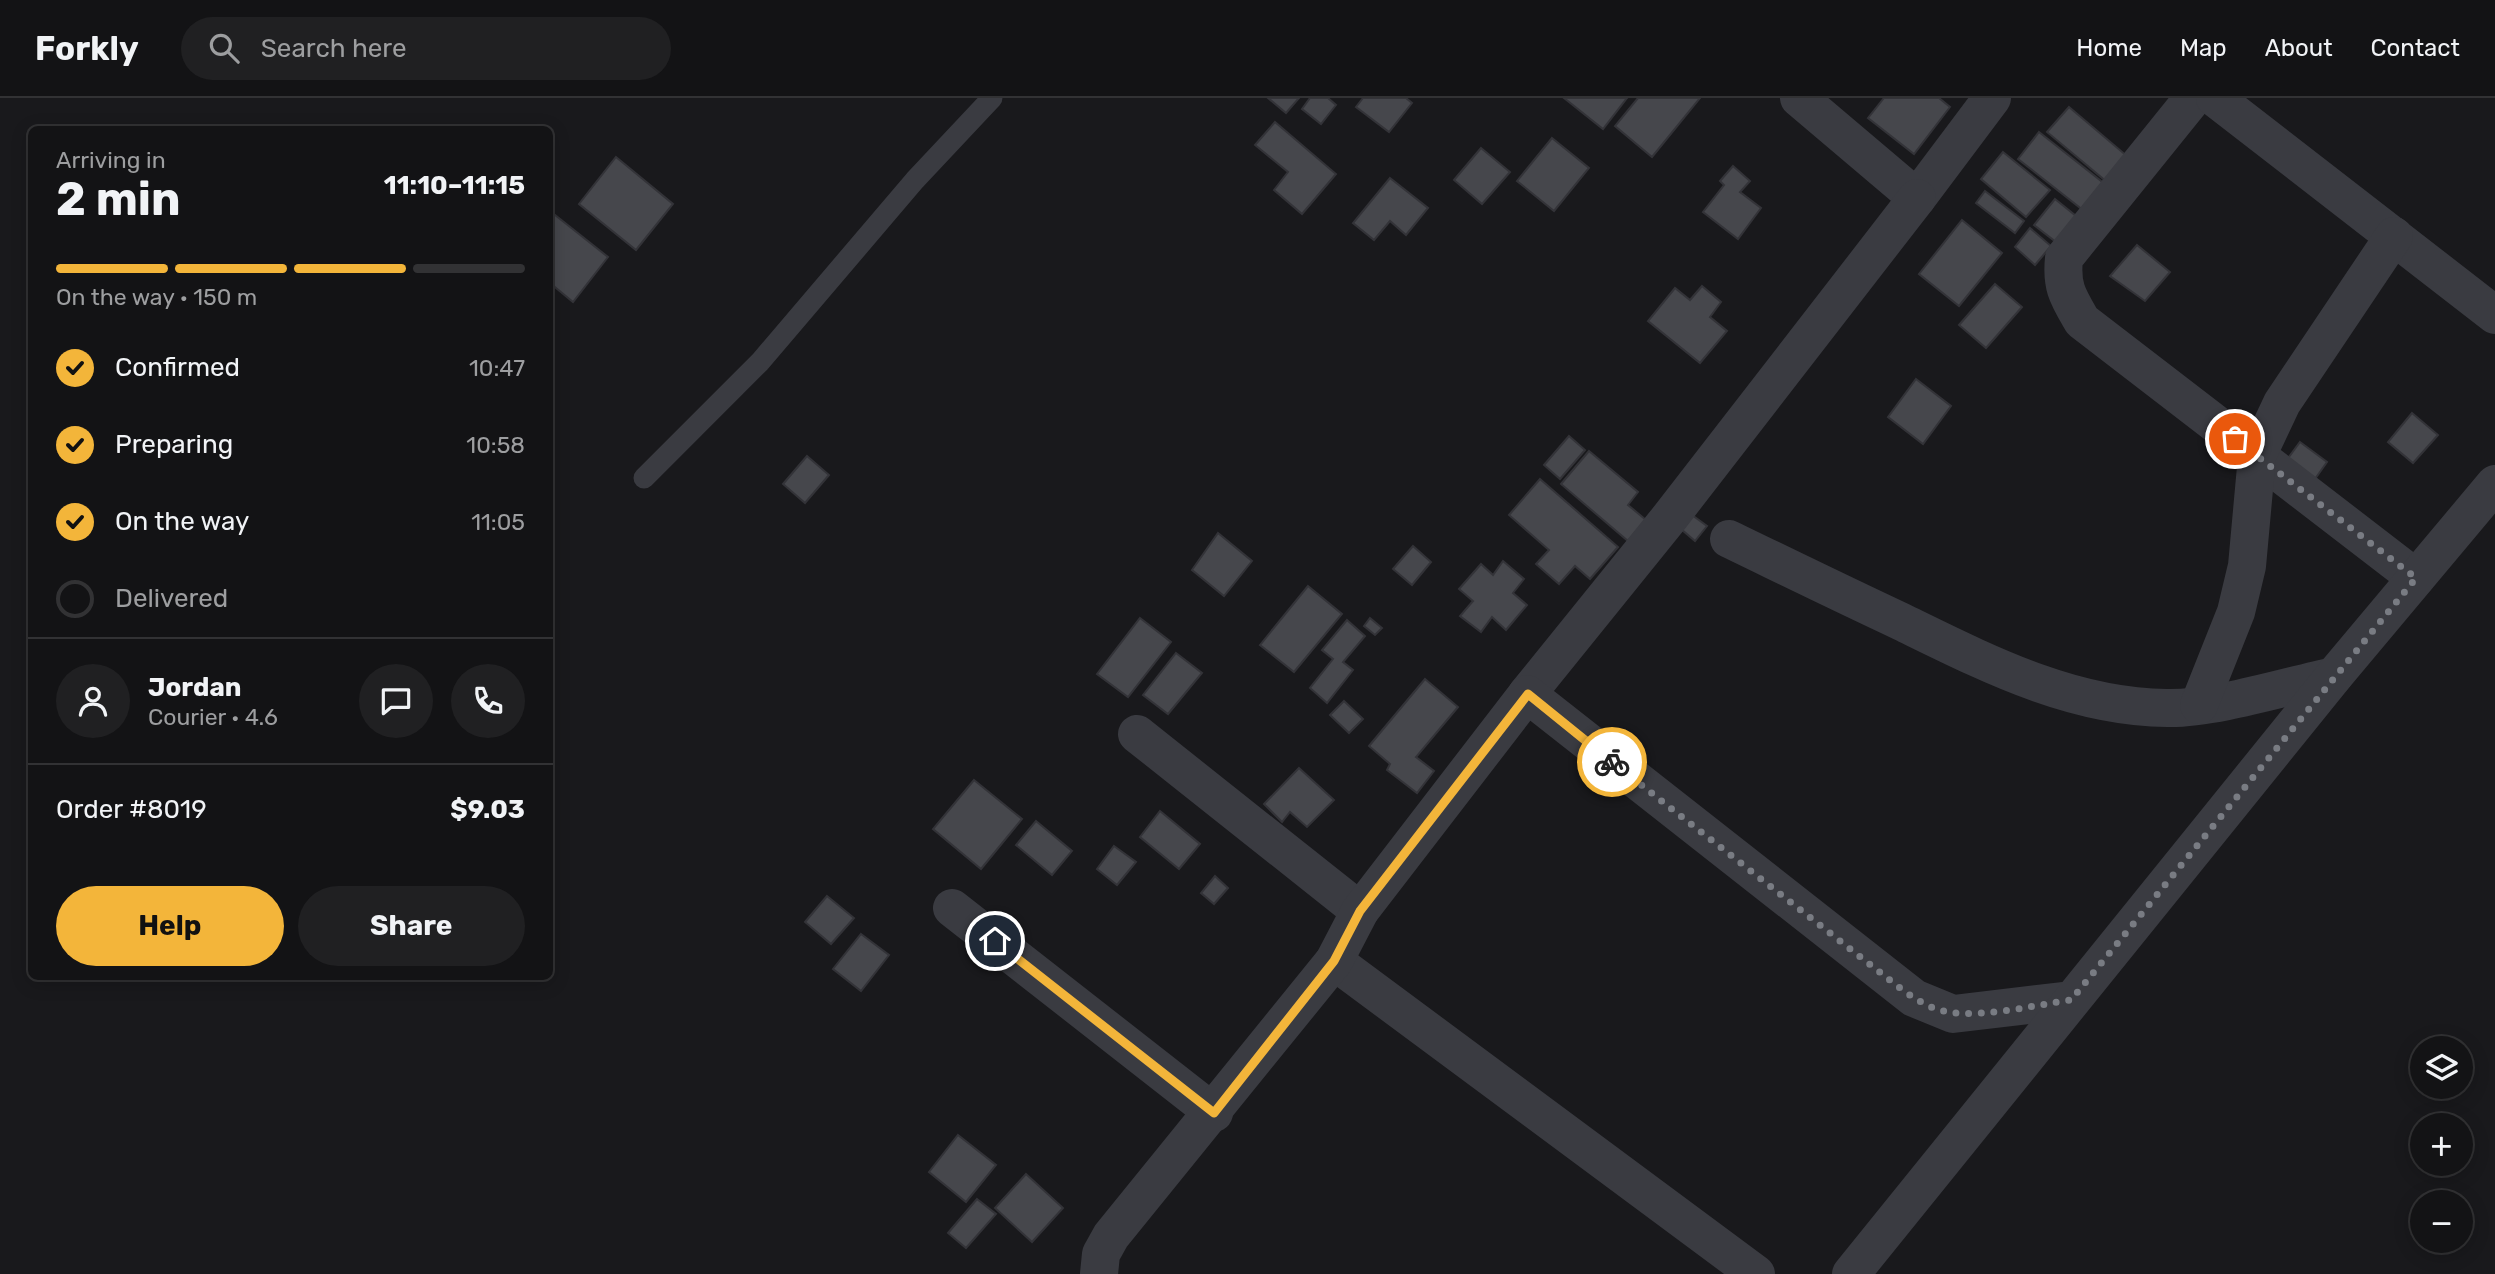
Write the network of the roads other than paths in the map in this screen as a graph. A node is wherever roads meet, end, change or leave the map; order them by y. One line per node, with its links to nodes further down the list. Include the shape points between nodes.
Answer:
1 (992, 98): 10 (lane, via 915,180 760,362)
2 (1799, 98): 6 (street)
3 (1993, 98): 6 (street)
4 (2193, 98): 9 (street, via 2064,258 2062,280 2082,321)
5 (2214, 98): 7 (street)
6 (1917, 198): 15 (street)
7 (2394, 236): 8 (street); 9 (street, via 2282,403)
8 (2495, 315)
9 (2257, 456): 13 (street); 16 (street, via 2247,566 2236,612)
10 (644, 478)
11 (2495, 484): 13 (street)
12 (1729, 539): 16 (street, via 2004,672 2122,706)
13 (2416, 578): 14 (street)
14 (2334, 676): 16 (street); 21 (street)
15 (1528, 694): 19 (street); 21 (street, via 1914,998 1954,1014)
16 (2199, 705)
17 (1137, 734): 19 (street)
18 (952, 908): 22 (street)
19 (1360, 911): 20 (street)
20 (1334, 961): 22 (street); 24 (street)
21 (2071, 1000): 25 (street)
22 (1214, 1113): 23 (street, via 1111,1236 1101,1254)
23 (1099, 1274)
24 (1756, 1274)
25 (1851, 1274)

